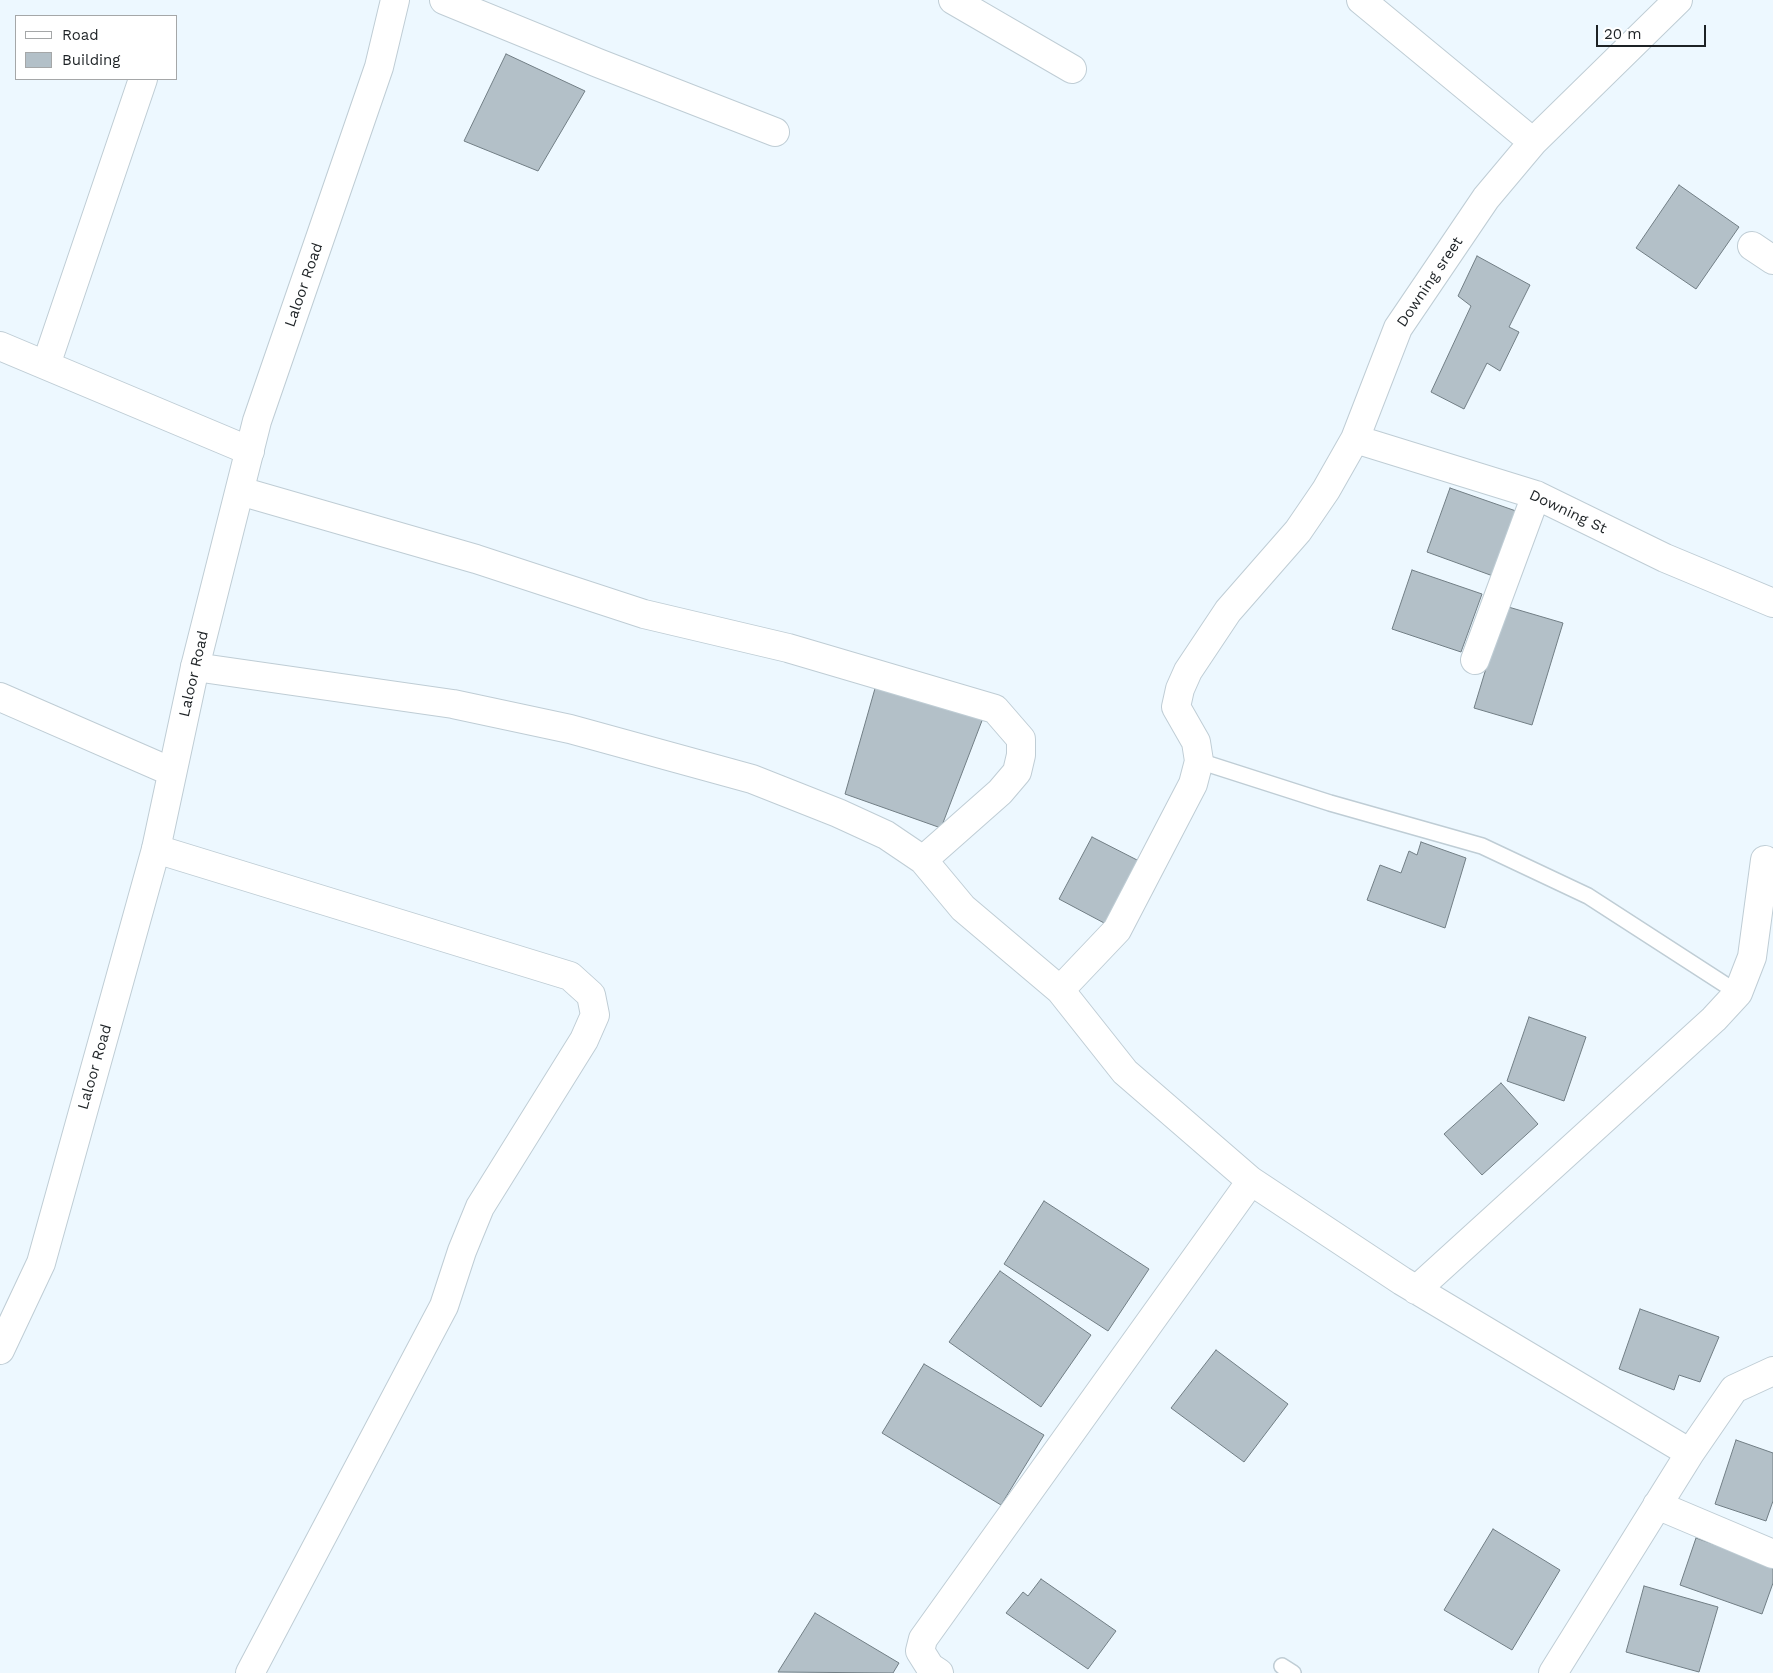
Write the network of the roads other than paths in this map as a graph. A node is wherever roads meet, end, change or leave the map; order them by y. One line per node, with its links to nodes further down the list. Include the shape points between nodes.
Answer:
1 (395, 0): 13 (street, Laloor Road, via 379,67)
2 (444, 0): 8 (street)
3 (953, 0): 6 (street)
4 (1361, 0): 9 (street)
5 (1678, 0): 9 (street, Downing sreet)
6 (1072, 69)
7 (142, 80): 11 (street)
8 (775, 132)
9 (1533, 142): 12 (street, Downing sreet, via 1486,198 1398,328)
10 (0, 346): 11 (street)
11 (46, 365): 13 (street)
12 (1355, 439): 15 (street, Downing St); 20 (street, Downing sreet, via 1298,531 1228,611 1188,672 1176,707 1196,742)
13 (250, 451): 14 (street, Laloor Road)
14 (240, 491): 18 (street, Laloor Road); 23 (street, via 476,559 644,614 788,648 995,709 1021,739 1016,772 1000,792)
15 (1536, 495): 16 (street, Downing St, via 1665,558); 17 (street)
16 (1773, 603)
17 (1475, 660)
18 (195, 667): 21 (street, Laloor Road); 23 (street, via 453,704 570,729 752,779 838,813 886,836)
19 (0, 697): 21 (street)
20 (1199, 760): 25 (street, via 1193,784 1116,930); 26 (lane, via 1330,803 1482,846 1588,896)
21 (172, 772): 22 (street, Laloor Road)
22 (156, 850): 29 (street, Laloor Road, via 41,1263); 34 (street, via 570,976 591,995 595,1015 584,1040 480,1207 444,1306)
23 (923, 860): 25 (street, via 963,908)
24 (1765, 860): 26 (street, via 1752,957)
25 (1060, 990): 27 (street, via 1125,1072)
26 (1738, 993): 28 (street, via 1714,1019)
27 (1251, 1181): 28 (street); 35 (street, via 922,1638 920,1651)
28 (1416, 1290): 31 (street)
29 (0, 1350)
30 (1773, 1371): 31 (street, via 1734,1389)
31 (1690, 1453): 32 (street)
32 (1657, 1505): 33 (street); 36 (street)
33 (1773, 1554)
34 (250, 1673)
35 (938, 1673)
36 (1553, 1673)

